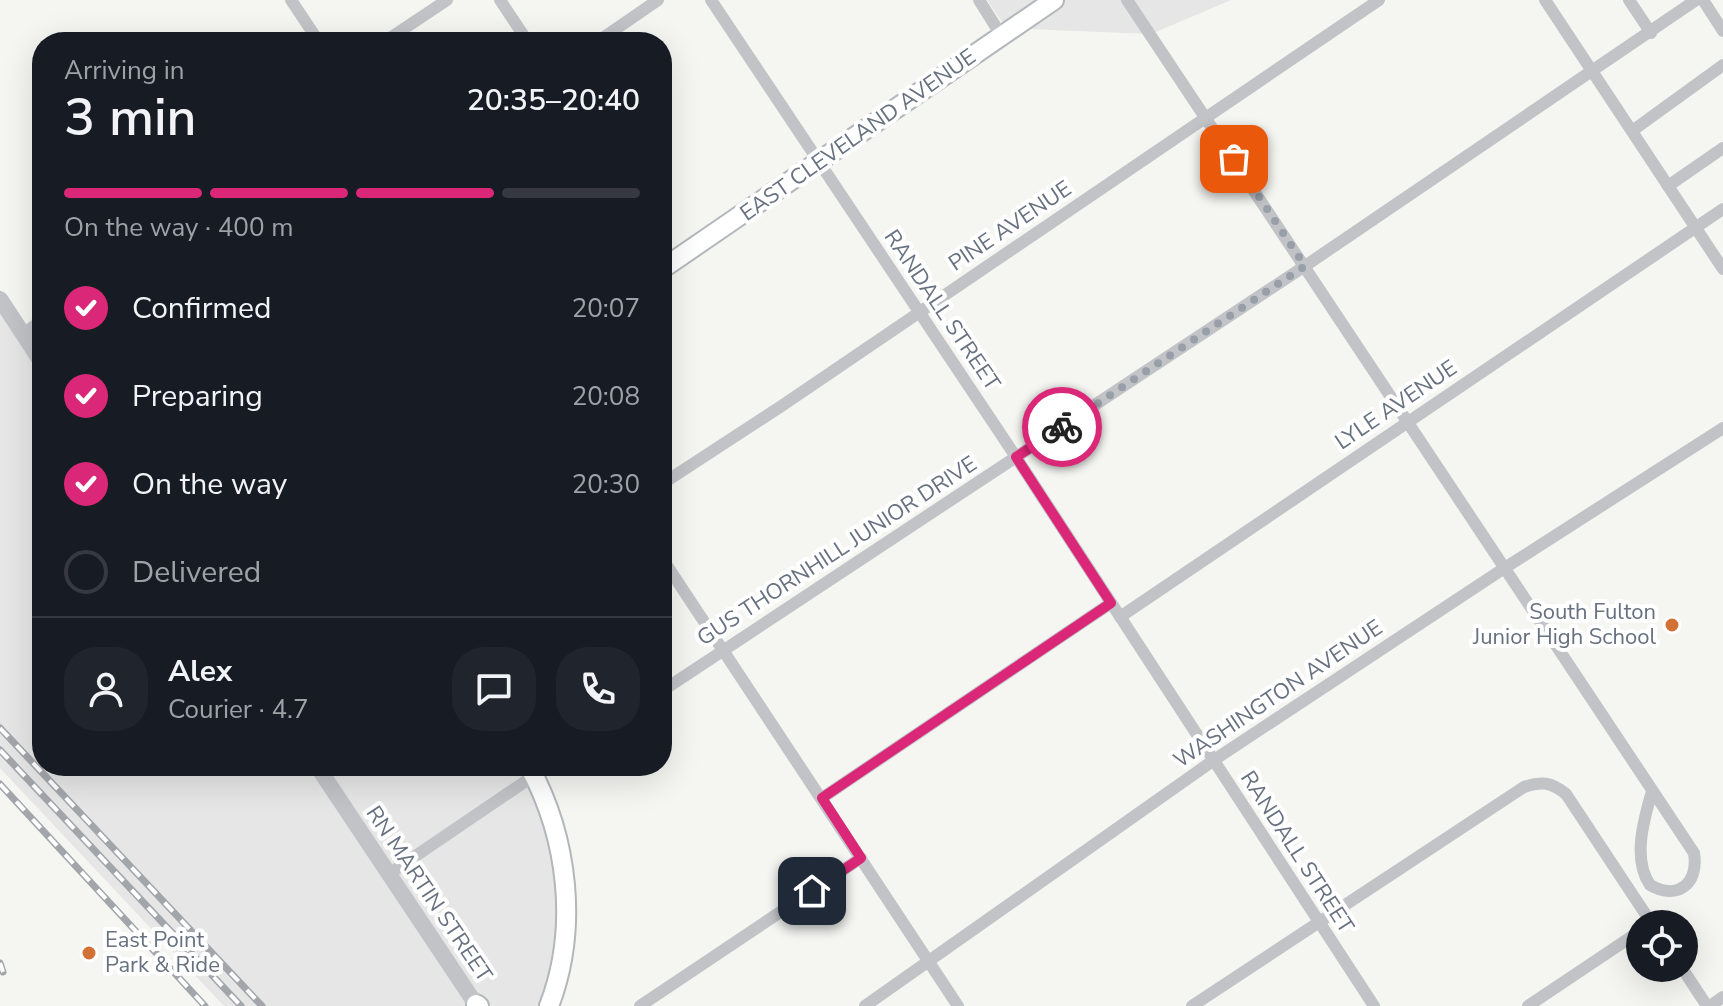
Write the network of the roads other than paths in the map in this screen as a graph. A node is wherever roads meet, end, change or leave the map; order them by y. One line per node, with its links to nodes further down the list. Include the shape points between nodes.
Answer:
1 (291, 0): 15 (street)
2 (447, 0): 16 (street)
3 (500, 0): 17 (street)
4 (658, 0): 18 (street)
5 (711, 0): 26 (street, RANDALL STREET)
6 (979, 0): 20 (street)
7 (1054, 0): 20 (main road, EAST CLEVELAND AVENUE)
8 (1127, 0): 23 (street)
9 (1379, 0): 23 (street, PINE AVENUE)
10 (1545, 0): 22 (street)
11 (1629, 0): 19 (street)
12 (1696, 0): 19 (street, GUS THORNHILL JUNIOR DRIVE)
13 (1703, 0): 14 (street)
14 (1723, 31)
15 (312, 32)
16 (399, 32)
17 (521, 32)
18 (612, 32)
19 (1651, 33): 22 (street, GUS THORNHILL JUNIOR DRIVE)
20 (1001, 35): 26 (main road, EAST CLEVELAND AVENUE)
21 (1723, 65): 24 (street)
22 (1593, 72): 24 (street); 31 (street, GUS THORNHILL JUNIOR DRIVE)
23 (1205, 116): 31 (street); 34 (street, PINE AVENUE)
24 (1632, 131): 27 (street)
25 (1723, 148): 27 (street)
26 (820, 163): 30 (main road, EAST CLEVELAND AVENUE); 34 (street, RANDALL STREET)
27 (1668, 186): 29 (street)
28 (1723, 209): 29 (street, LYLE AVENUE)
29 (1696, 228): 32 (street); 38 (street, LYLE AVENUE)
30 (672, 262)
31 (1305, 266): 38 (street); 40 (street, GUS THORNHILL JUNIOR DRIVE)
32 (1723, 269)
33 (0, 299): 36 (street)
34 (919, 312): 40 (street, RANDALL STREET); 41 (street, PINE AVENUE)
35 (32, 328): 36 (street)
36 (23, 334): 37 (street)
37 (32, 348)
38 (1407, 421): 42 (street); 45 (street, LYLE AVENUE)
39 (1723, 428): 42 (street, WASHINGTON AVENUE)
40 (1016, 457): 44 (street, RANDALL STREET); 46 (street, GUS THORNHILL JUNIOR DRIVE)
41 (672, 477)
42 (1503, 569): 48 (street, WASHINGTON AVENUE); 52 (street)
43 (672, 573): 46 (street)
44 (1111, 603): 45 (street, RANDALL STREET); 53 (street)
45 (1120, 617): 48 (street, RANDALL STREET)
46 (723, 651): 47 (street, GUS THORNHILL JUNIOR DRIVE); 53 (street)
47 (672, 684)
48 (1214, 760): 57 (street, RANDALL STREET); 59 (street, WASHINGTON AVENUE)
49 (324, 776): 55 (street, RN MARTIN STREET)
50 (527, 776): 55 (street)
51 (539, 776): 62 (main road, via 565,883 562,958)
52 (1652, 791): 52 (street, via 1694,853 1696,868 1690,880 1668,892 1650,885 1640,865)
53 (822, 798): 54 (street)
54 (861, 858): 59 (street); 65 (street)
55 (389, 874): 63 (street, RN MARTIN STREET)
56 (1642, 910): 57 (street, via 1566,794 1541,782 1524,787)
57 (1319, 923): 68 (street); 69 (street, RANDALL STREET)
58 (1626, 940): 70 (street)
59 (929, 961): 66 (street, WASHINGTON AVENUE); 67 (street)
60 (1692, 982): 71 (street)
61 (1723, 997): 71 (street)
62 (551, 1002): 64 (main road)
63 (478, 1005)
64 (535, 1006)
65 (640, 1006)
66 (865, 1006)
67 (958, 1006)
68 (1192, 1006)
69 (1374, 1006)
70 (1528, 1006)
71 (1708, 1006)

